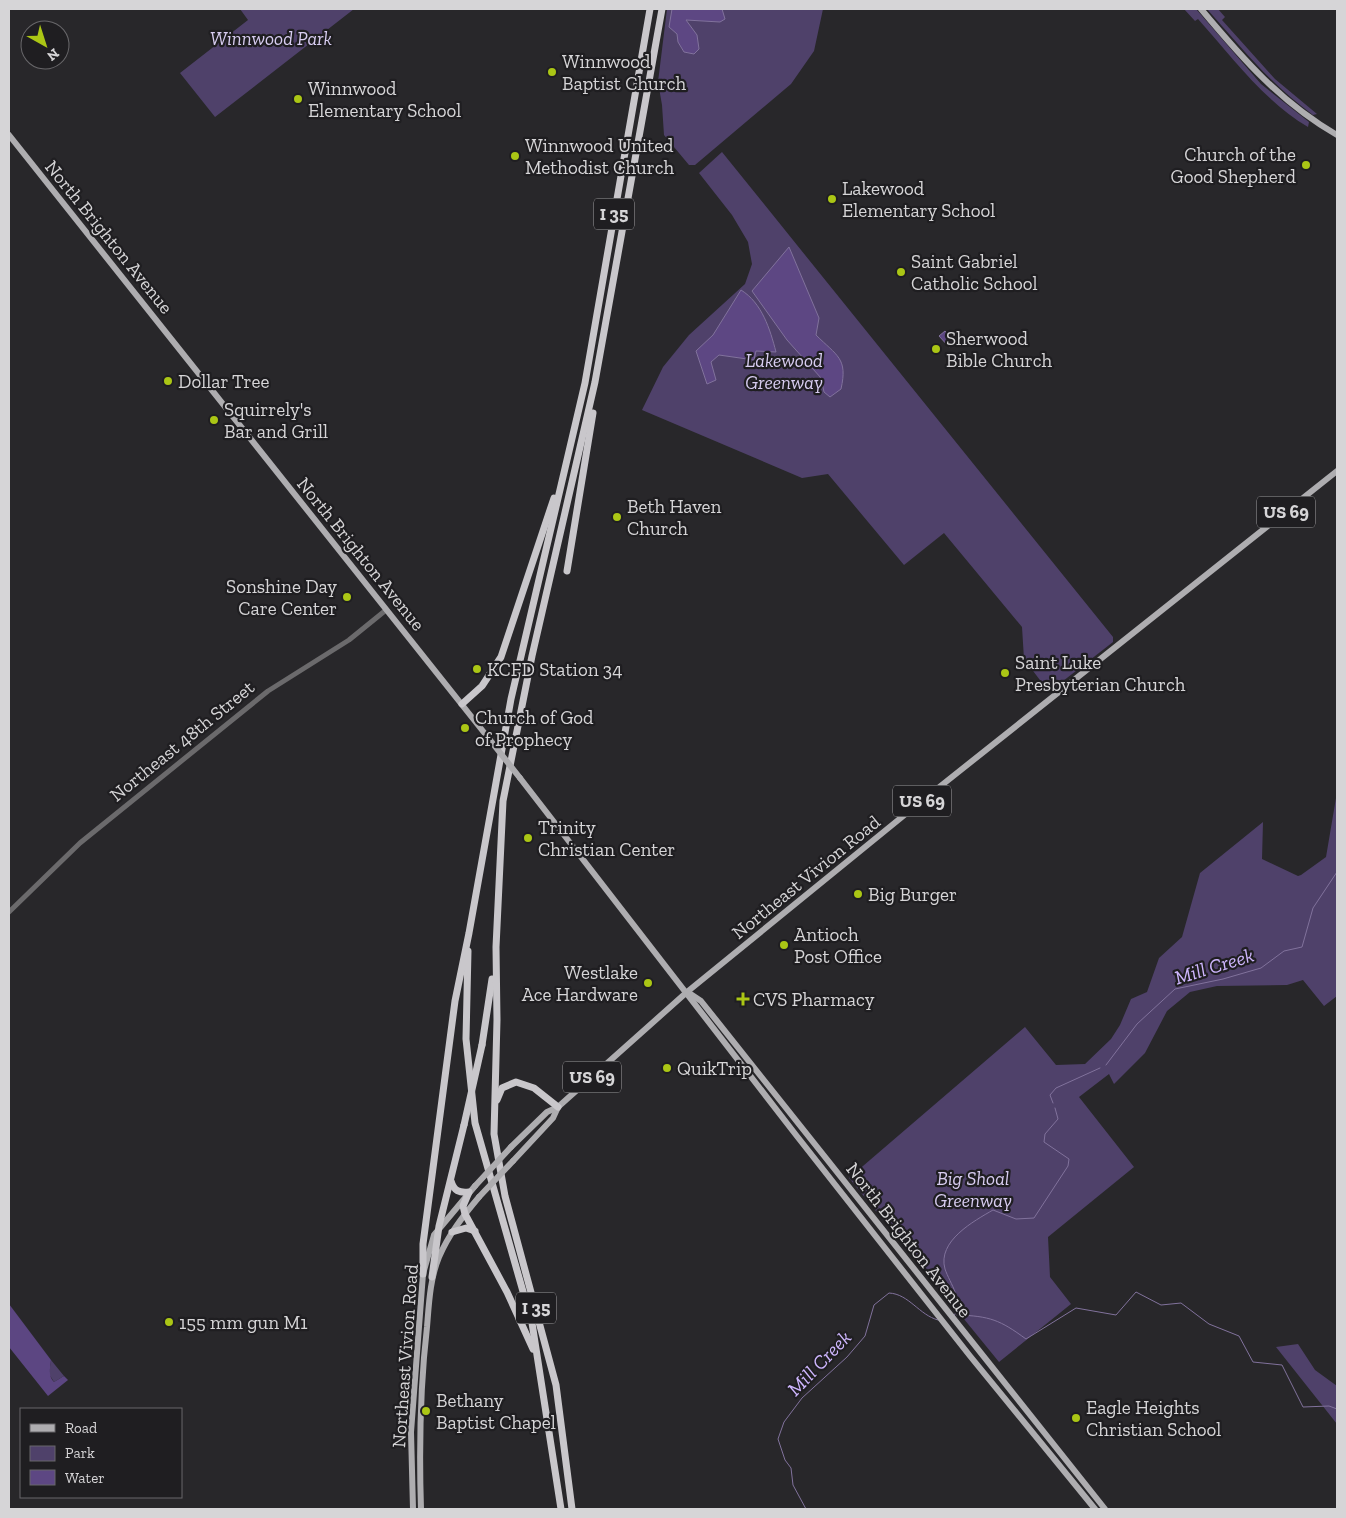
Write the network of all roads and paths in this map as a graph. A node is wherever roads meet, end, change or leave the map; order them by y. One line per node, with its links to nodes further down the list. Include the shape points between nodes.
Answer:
1 (650, 9): 7 (highway, I 35, via 585,383)
2 (662, 9): 6 (highway, I 35)
3 (1201, 9): 5 (main road, via 1270,87 1296,109)
4 (9, 135): 10 (main road, North Brighton Avenue)
5 (1337, 135)
6 (595, 382): 9 (highway, via 595,400); 14 (highway, I 35, via 502,801)
7 (564, 470): 11 (highway, via 501,657 482,686); 13 (highway, I 35, via 511,699)
8 (1337, 472): 15 (main road, Northeast Vivion Road / US 69, via 926,798)
9 (567, 571)
10 (386, 610): 11 (main road, North Brighton Avenue); 12 (street, Northeast 48th Street, via 349,640 257,700 80,843)
11 (462, 704): 15 (main road, North Brighton Avenue, bridge)
12 (9, 912)
13 (469, 934): 24 (highway, via 452,1016 424,1244); 26 (highway, I 35, via 466,1040 475,1123 532,1323)
14 (496, 947): 16 (highway, I 35); 18 (highway, bridge, via 482,1045)
15 (688, 992): 17 (main road, Northeast Vivion Road / US 69); 31 (main road, North Brighton Avenue, via 701,1014 952,1333); 32 (main road, North Brighton Avenue, via 701,1000)
16 (494, 1108): 17 (highway, via 501,1090 516,1082 534,1088); 30 (highway, I 35, via 494,1134 505,1196 556,1385)
17 (558, 1108): 19 (main road, Northeast Vivion Road / US 69, bridge, via 548,1112); 20 (main road, Northeast Vivion Road / US 69, bridge, via 553,1118)
18 (451, 1181): 19 (highway, via 455,1190); 21 (highway)
19 (469, 1192): 20 (highway); 21 (main road, Northeast Vivion Road / US 69)
20 (465, 1214): 22 (highway); 23 (main road, Northeast Vivion Road / US 69)
21 (439, 1226): 24 (main road, Northeast Vivion Road / US 69, via 428,1251); 25 (highway)
22 (475, 1231): 23 (highway, via 466,1228); 26 (highway, via 525,1329)
23 (452, 1232): 25 (main road, Northeast Vivion Road / US 69)
24 (424, 1274): 27 (main road, Northeast Vivion Road / US 69, via 411,1432)
25 (432, 1277): 28 (main road, Northeast Vivion Road / US 69, via 421,1377)
26 (539, 1366): 29 (highway, I 35)
27 (413, 1509)
28 (421, 1509)
29 (561, 1509)
30 (572, 1509)
31 (1096, 1509)
32 (1105, 1509)

